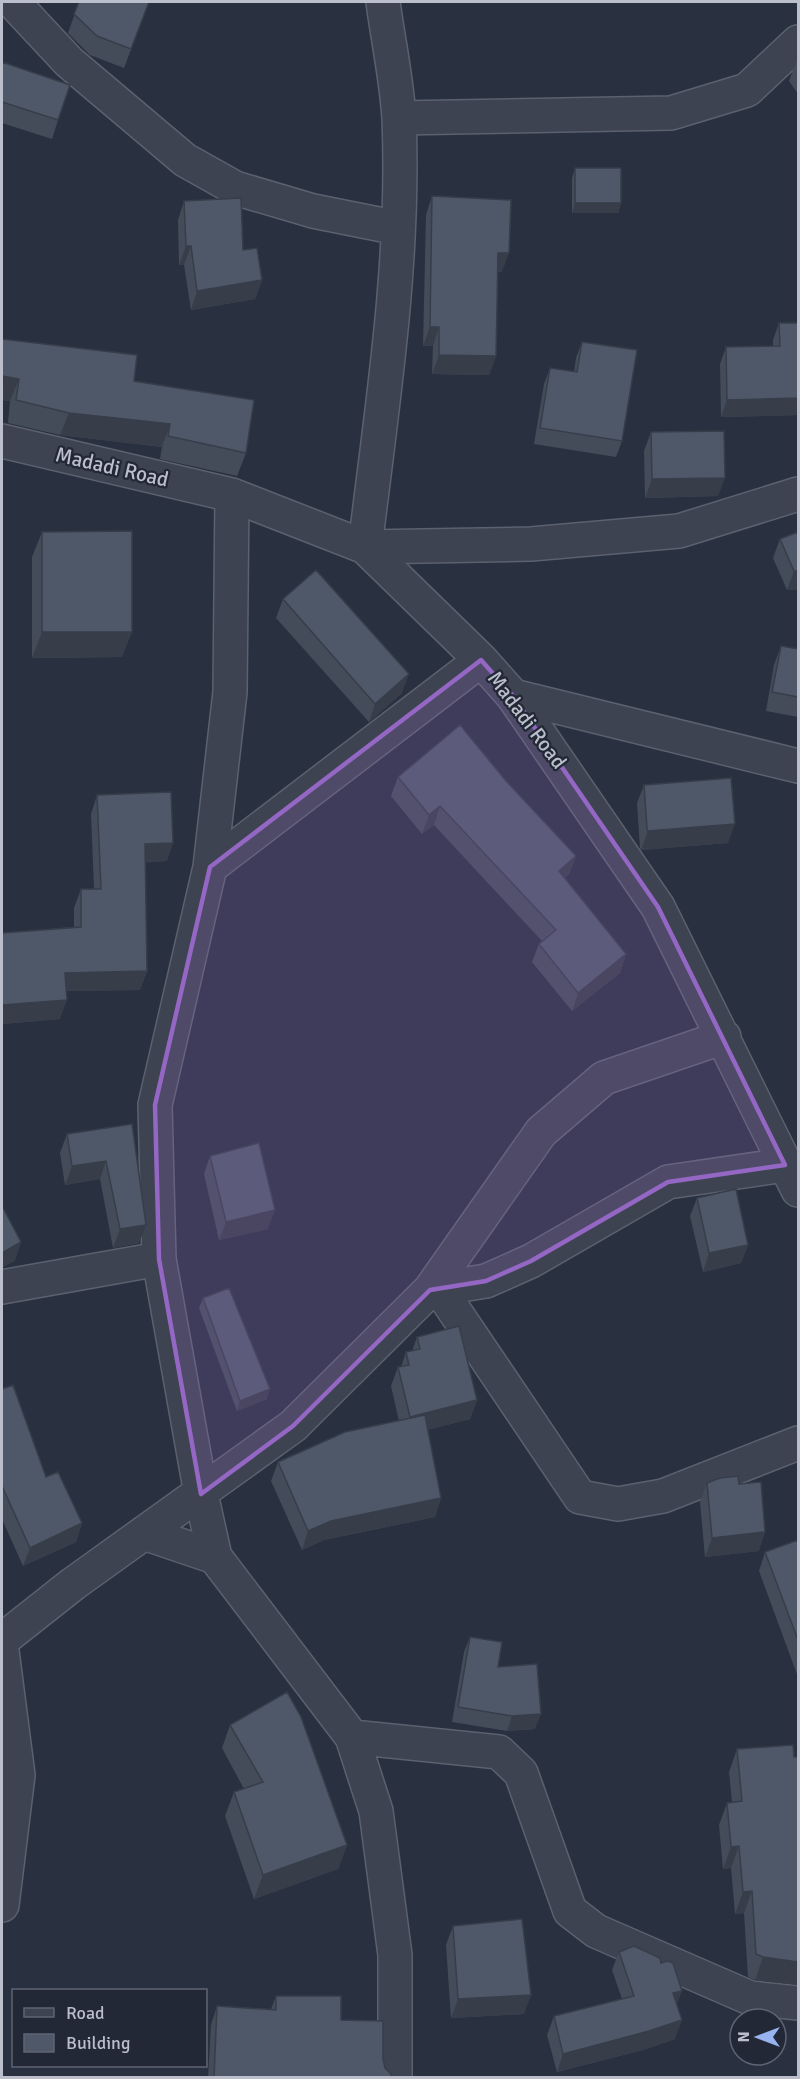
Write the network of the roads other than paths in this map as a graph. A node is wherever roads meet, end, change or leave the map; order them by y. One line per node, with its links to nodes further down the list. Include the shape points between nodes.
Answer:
1 (13, 2): 5 (street, via 69,62 195,165 235,188 313,211)
2 (383, 2): 4 (street)
3 (798, 42): 4 (street, via 747,90 671,113)
4 (399, 118): 5 (street)
5 (398, 228): 9 (street)
6 (2, 441): 8 (street, Madadi Road)
7 (798, 494): 9 (street, via 679,531 531,544)
8 (232, 495): 9 (street, Madadi Road); 13 (street, via 230,692)
9 (365, 547): 10 (street, Madadi Road)
10 (481, 660): 11 (street, Madadi Road); 13 (street)
11 (513, 696): 12 (street); 14 (street, Madadi Road, via 658,907)
12 (798, 766)
13 (210, 867): 16 (street, via 155,1105)
14 (724, 1038): 15 (street, Madadi Road); 18 (street, via 604,1078 541,1132)
15 (792, 1178): 18 (street, via 668,1182 531,1262 486,1281)
16 (159, 1259): 17 (street); 20 (street)
17 (2, 1287)
18 (434, 1289): 19 (street, via 580,1497 618,1504 663,1496); 20 (street, via 293,1426)
19 (798, 1443)
20 (201, 1494): 21 (street); 22 (street)
21 (144, 1533): 22 (street); 23 (street)
22 (215, 1557): 25 (street)
23 (2, 1641)
24 (2, 1651): 26 (street, via 18,1775)
25 (352, 1737): 27 (street, via 499,1752 521,1773 570,1911 596,1930 750,1998); 28 (street, via 376,1811 395,1955)
26 (2, 1905)
27 (798, 2003)
28 (395, 2078)

